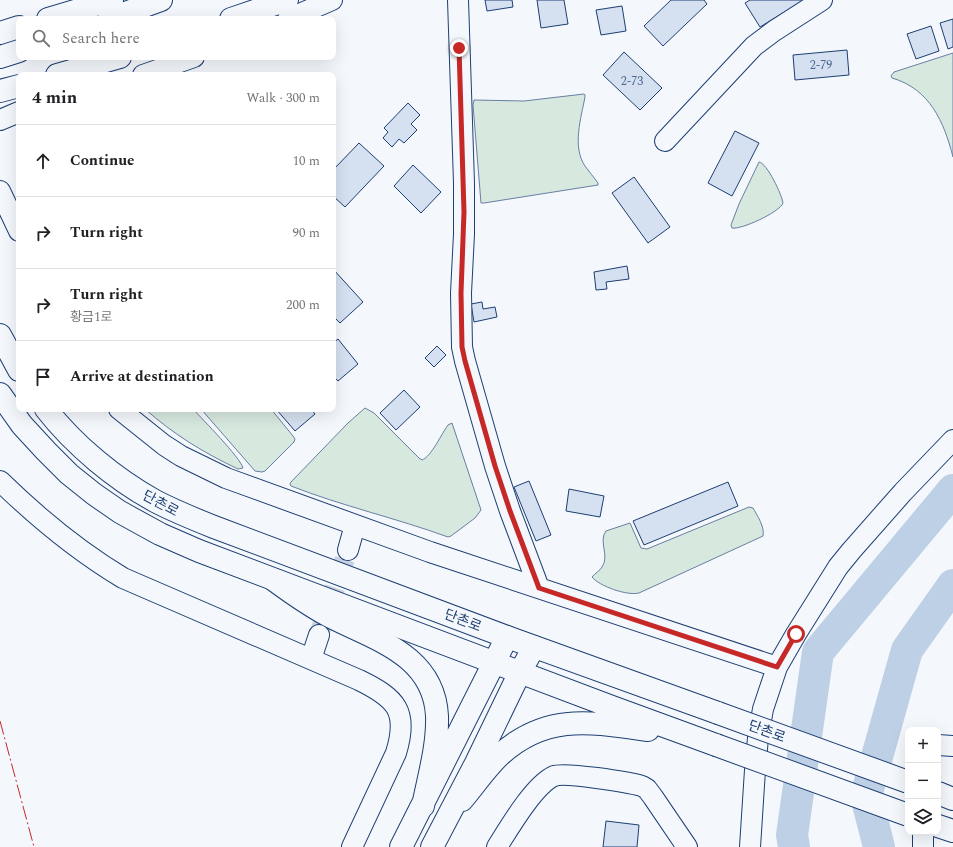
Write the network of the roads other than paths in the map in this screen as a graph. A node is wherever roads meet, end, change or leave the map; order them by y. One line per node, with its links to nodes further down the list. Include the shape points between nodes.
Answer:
1 (112, 0): 7 (main road)
2 (161, 0): 8 (main road)
3 (287, 0): 9 (main road)
4 (332, 0): 10 (lane)
5 (458, 0): 36 (lane, via 464,212 462,347 495,466)
6 (822, 0): 23 (lane, via 754,46)
7 (58, 16)
8 (117, 16)
9 (240, 16)
10 (295, 16)
11 (16, 29): 12 (main road)
12 (0, 33)
13 (16, 52): 14 (main road)
14 (0, 57)
15 (110, 60): 17 (main road)
16 (186, 60): 18 (lane)
17 (68, 72)
18 (152, 72)
19 (16, 87): 20 (main road)
20 (0, 91)
21 (16, 113): 22 (lane)
22 (0, 120)
23 (665, 141)
24 (0, 191): 25 (lane)
25 (16, 225)
26 (0, 335): 27 (main road)
27 (16, 364)
28 (0, 394): 35 (main road, 단촌로, via 22,425 69,474 120,512 166,537)
29 (49, 412): 38 (main road, 단촌로, via 95,459 128,484 177,512)
30 (123, 412): 33 (lane, via 164,445 199,466)
31 (953, 440): 42 (lane, via 842,562)
32 (0, 482): 40 (lane, via 60,534 96,562 123,578)
33 (355, 525): 34 (lane); 36 (lane)
34 (348, 550)
35 (274, 580): 41 (main road, 단촌로); 48 (main road, via 308,605 401,652 425,677 436,702 437,730)
36 (539, 588): 42 (lane)
37 (319, 635): 40 (lane)
38 (507, 638): 39 (main road, 단촌로); 41 (main road)
39 (534, 647): 43 (main road); 47 (main road, 단촌로, bridge)
40 (311, 659): 52 (lane, via 379,690 398,709 401,722 401,737 396,753)
41 (495, 663): 43 (main road, 단촌로); 48 (main road)
42 (777, 667): 57 (lane, via 763,709 758,738)
43 (520, 672): 44 (main road); 50 (main road)
44 (692, 736): 49 (main road, bridge); 50 (main road, via 608,724 555,725 536,731 499,756)
45 (941, 745): 46 (lane)
46 (953, 746)
47 (905, 781)
48 (422, 806): 53 (main road)
49 (905, 814)
50 (448, 816): 54 (main road)
51 (923, 835): 58 (lane)
52 (352, 847)
53 (401, 847)
54 (432, 847)
55 (497, 847): 56 (lane, via 528,801 547,781 562,774 642,786 650,793)
56 (687, 847)
57 (750, 847)
58 (923, 847)

